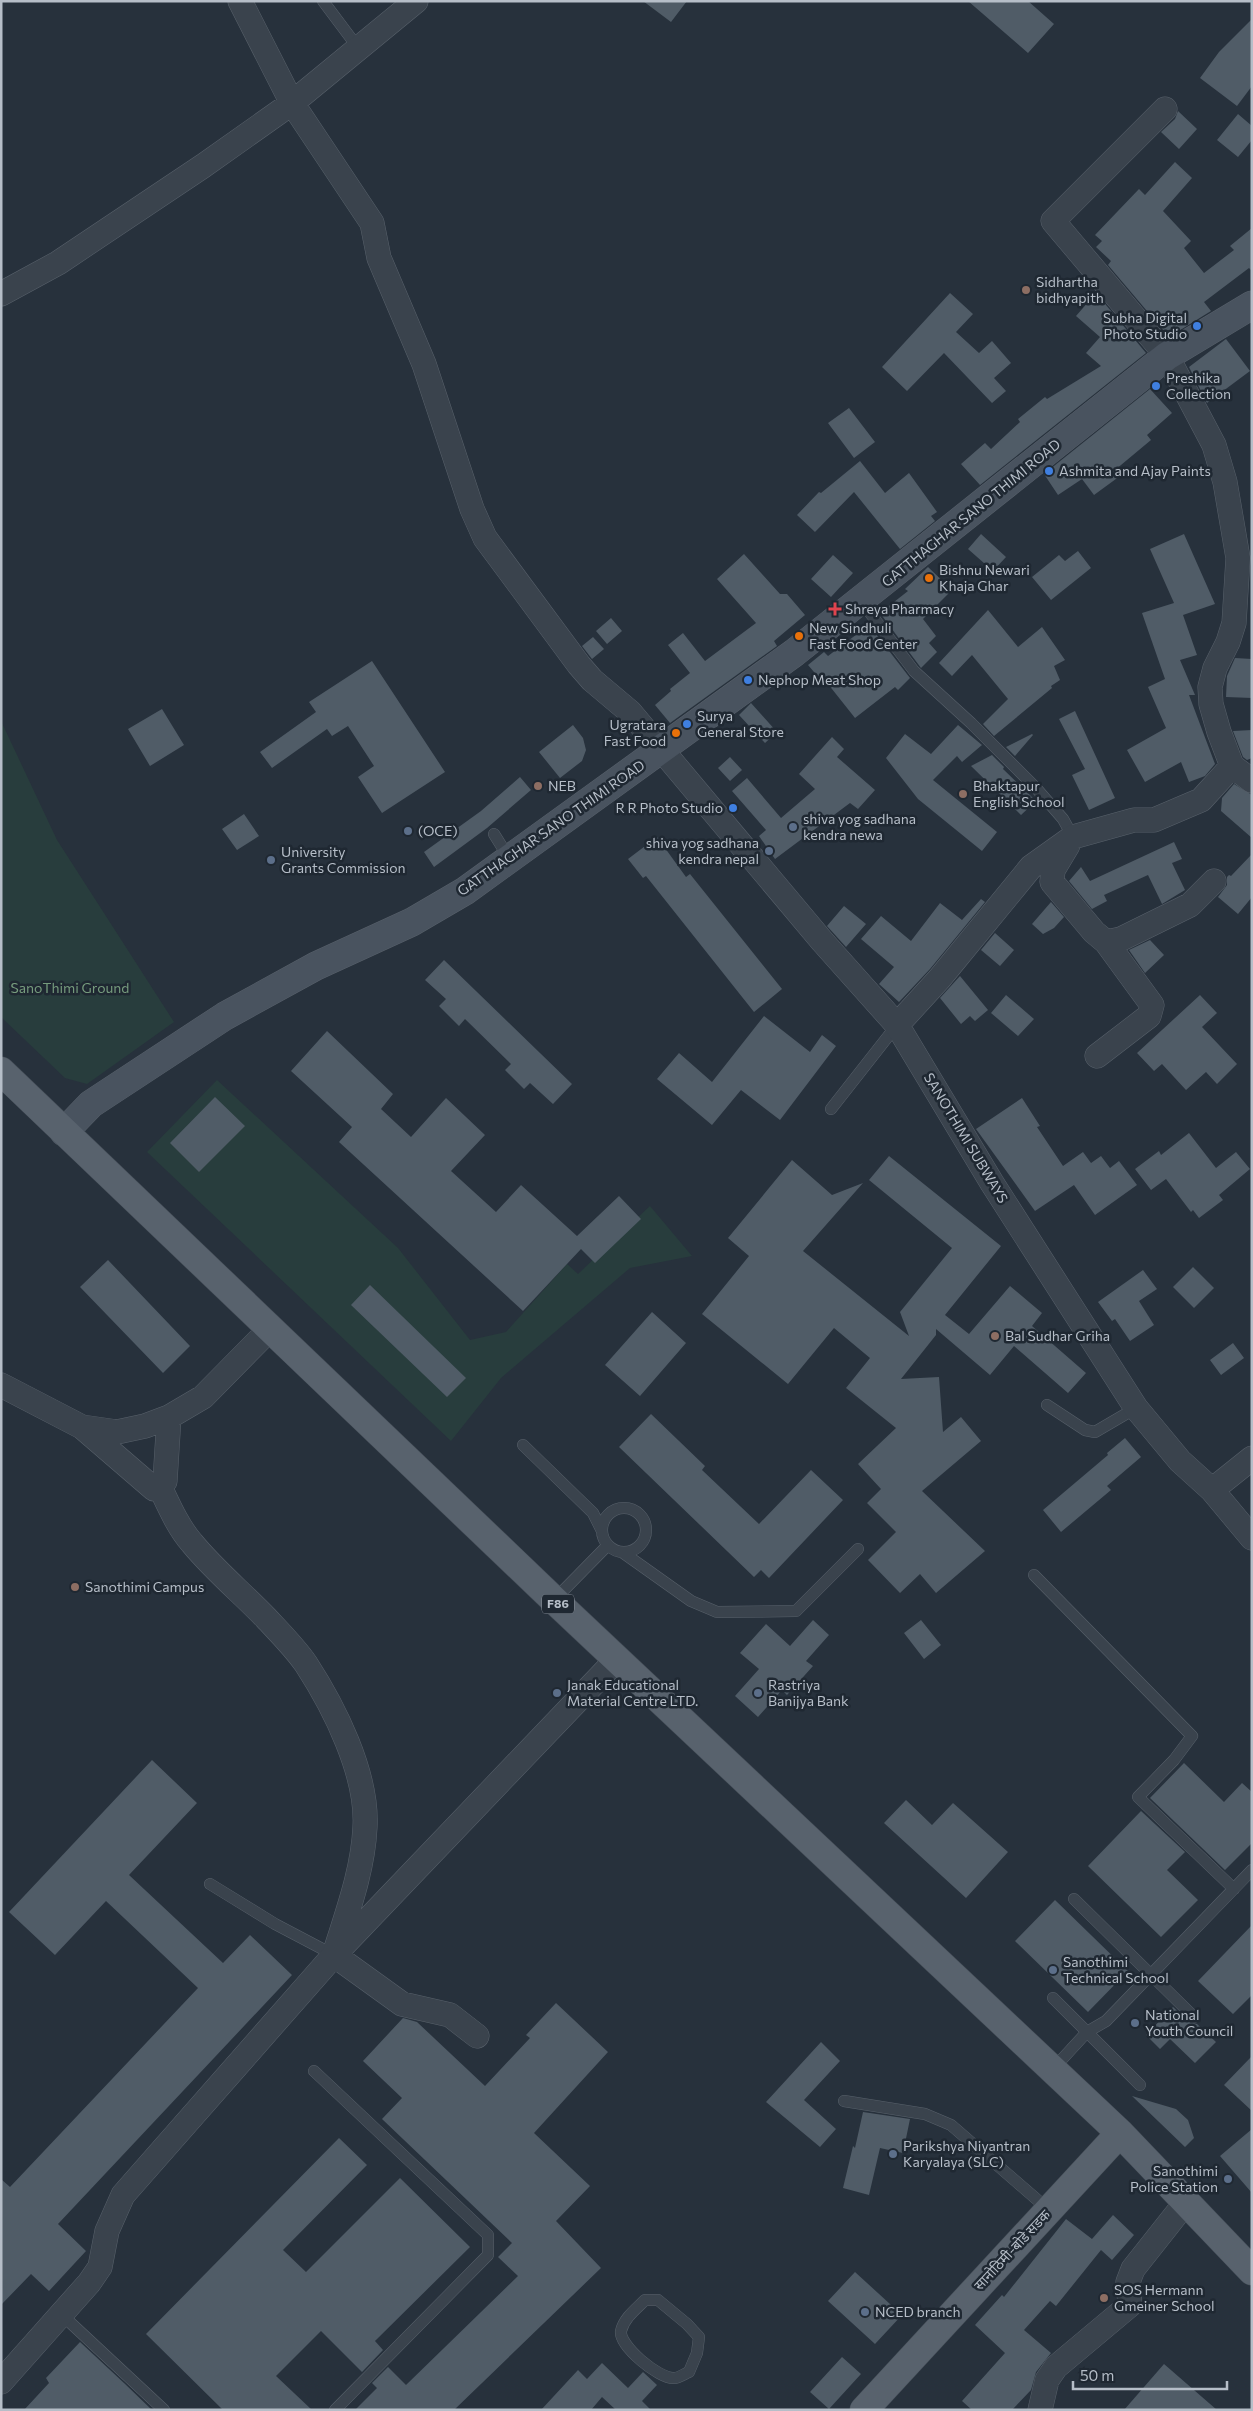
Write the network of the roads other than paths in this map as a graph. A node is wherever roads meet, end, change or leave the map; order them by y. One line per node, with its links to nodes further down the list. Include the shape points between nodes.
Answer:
1 (240, 1): 5 (street, SANOTHIMI SUBWAYS)
2 (323, 1): 4 (lane)
3 (416, 1): 4 (street)
4 (359, 48): 5 (street)
5 (292, 103): 7 (street, via 58,263); 11 (street, SANOTHIMI SUBWAYS, via 372,223 379,258 424,364 472,509 485,538 579,665 630,712)
6 (1165, 109): 9 (street, via 1053,221)
7 (1, 294)
8 (1252, 305): 9 (main road, GATTHAGHAR SANO THIMI ROAD)
9 (1167, 356): 10 (main road, GATTHAGHAR SANO THIMI ROAD); 12 (street, via 1214,445 1225,482 1238,558 1234,623 1210,686 1211,704)
10 (861, 601): 11 (main road, GATTHAGHAR SANO THIMI ROAD); 15 (lane, via 914,671 971,722 1036,788 1063,819)
11 (660, 751): 16 (main road, GATTHAGHAR SANO THIMI ROAD); 19 (street, SANOTHIMI SUBWAYS)
12 (1232, 766): 13 (street); 15 (street, via 1201,800 1154,820 1134,820)
13 (1252, 781)
14 (494, 834): 16 (lane)
15 (1073, 837): 18 (street, via 1053,870 1052,882); 19 (street, via 1031,867)
16 (509, 858): 23 (main road, GATTHAGHAR SANO THIMI ROAD, via 412,922 316,966 225,1016 91,1104)
17 (1214, 881): 18 (street, via 1190,905 1121,939)
18 (1106, 942): 20 (street, via 1152,1005 1152,1010 1149,1016)
19 (897, 1025): 22 (lane); 27 (street, SANOTHIMI SUBWAYS, via 992,1184)
20 (1097, 1056)
21 (1, 1071): 23 (main road, F86)
22 (831, 1109)
23 (64, 1132): 24 (main road, F86)
24 (270, 1329): 28 (street, via 203,1397); 40 (main road, F86)
25 (1, 1385): 29 (street)
26 (1047, 1405): 27 (lane, via 1085,1430 1095,1432)
27 (1136, 1408): 33 (street, SANOTHIMI SUBWAYS, via 1180,1461)
28 (169, 1417): 29 (street, via 117,1432); 32 (street, via 165,1481)
29 (82, 1426): 32 (street, via 154,1489)
30 (523, 1445): 34 (lane, via 593,1513)
31 (1252, 1458): 33 (street)
32 (160, 1487): 46 (street, via 191,1543 266,1618 305,1663 331,1708 349,1749 361,1787 365,1825 360,1869)
33 (1212, 1490): 35 (street, SANOTHIMI SUBWAYS)
34 (602, 1531): 36 (lane); 38 (lane, via 606,1516 612,1511 626,1508 640,1514 644,1520 645,1535 637,1548)
35 (1252, 1538)
36 (608, 1545): 38 (lane); 40 (lane)
37 (858, 1549): 38 (lane, via 796,1610 717,1612 691,1601)
38 (622, 1552)
39 (1034, 1575): 44 (lane, via 1192,1736 1138,1798)
40 (554, 1600): 41 (main road, F86)
41 (617, 1659): 46 (street); 52 (main road, F86)
42 (1252, 1870): 44 (lane)
43 (210, 1884): 46 (lane, via 274,1924)
44 (1234, 1889): 47 (lane)
45 (1074, 1899): 47 (lane)
46 (334, 1955): 51 (street, via 402,2004 450,2015); 60 (street, via 123,2195 107,2231 100,2267)
47 (1150, 1974): 49 (lane); 50 (lane, via 1106,2020)
48 (1053, 1998): 50 (lane)
49 (1194, 2017)
50 (1087, 2032): 52 (lane); 54 (lane)
51 (477, 2036)
52 (1052, 2069): 56 (main road, F86)
53 (314, 2071): 64 (lane, via 488,2235 488,2255)
54 (1140, 2085)
55 (844, 2101): 58 (lane, via 924,2114 951,2125)
56 (1120, 2134): 57 (main road, F86); 58 (main road, सानोठिमी-बोडे सडक)
57 (1186, 2202): 59 (main road, F86); 66 (street, via 1133,2269 1128,2282 1130,2305 1056,2367 1046,2380)
58 (1049, 2210): 65 (main road, सानोठिमी-बोडे सडक)
59 (1252, 2271)
60 (61, 2314): 62 (street); 63 (lane)
61 (626, 2319): 61 (lane, via 622,2340 649,2368 676,2378 689,2372 699,2337 687,2324 658,2300 645,2300)
62 (1, 2382)
63 (164, 2410)
64 (335, 2410)
65 (864, 2410)
66 (1040, 2410)

